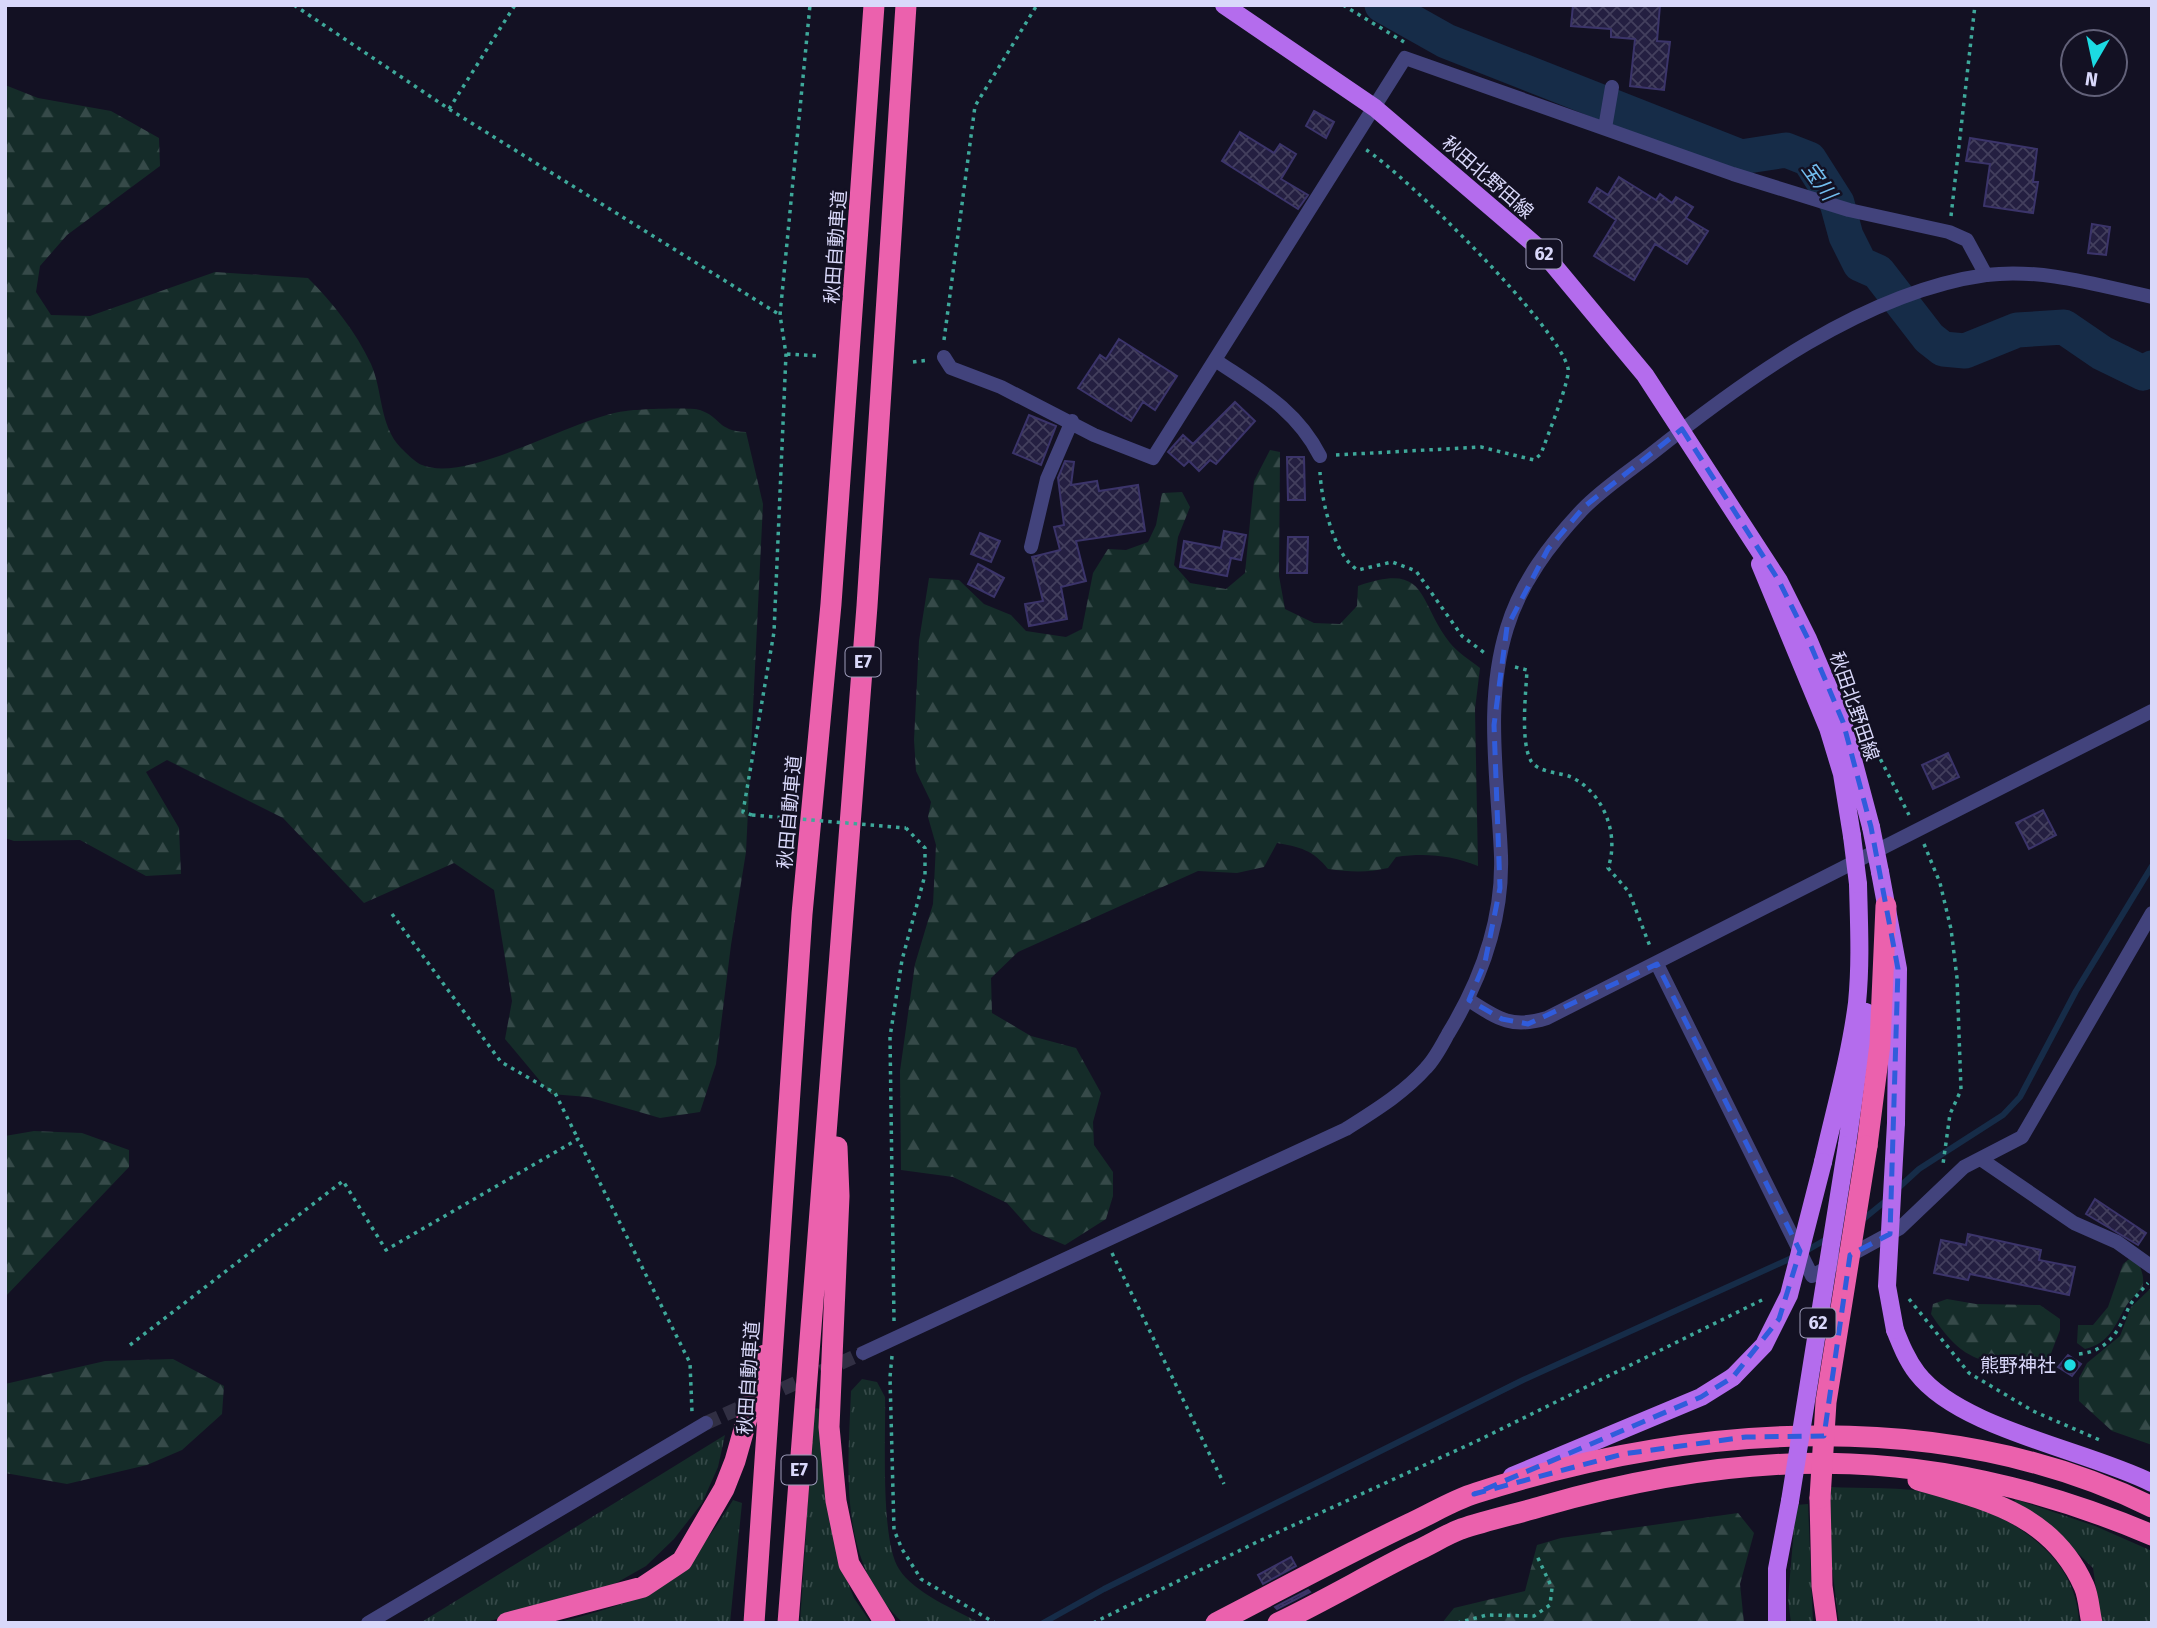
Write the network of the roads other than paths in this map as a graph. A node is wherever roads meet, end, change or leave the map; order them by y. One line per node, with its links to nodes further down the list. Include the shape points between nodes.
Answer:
1 (874, 5): 26 (highway, 秋田自動車道 / E7, via 831,604 802,914)
2 (906, 5): 22 (highway, E7)
3 (1224, 5): 5 (main road, 秋田北野田線 / 62)
4 (1612, 87): 6 (street)
5 (1375, 108): 6 (street, via 1405,58); 10 (street); 12 (main road, 秋田北野田線 / 62, via 1541,250 1645,375)
6 (1605, 128): 7 (street, via 1819,201 1949,232 1967,240)
7 (1986, 275): 8 (street, via 2047,274); 12 (street, via 1924,290 1863,313)
8 (2152, 297)
9 (944, 357): 11 (street, via 951,368)
10 (1215, 360): 11 (street, via 1153,458 1094,435); 13 (street, via 1279,403 1307,432)
11 (1072, 421): 15 (street, via 1047,479)
12 (1682, 429): 14 (main road, 秋田北野田線 / 62); 21 (street, via 1585,506 1548,549 1520,593 1498,664 1494,724 1500,888 1485,962)
13 (1320, 456)
14 (1749, 534): 17 (main road, 秋田北野田線 / 62, bridge, via 1828,728 1842,774); 18 (main road, 秋田北野田線 / 62, bridge, via 1779,581 1843,722)
15 (1031, 547)
16 (2152, 711): 20 (street)
17 (1858, 884): 23 (main road, 62, via 1869,933 1870,978); 31 (main road, bridge, via 1860,949 1849,1054 1789,1295 1764,1345 1733,1377 1701,1397)
18 (1886, 906): 23 (highway, via 1881,1044); 30 (main road, 62, bridge, via 1898,970 1887,1286 1903,1351 1940,1395 1989,1422)
19 (2152, 913): 24 (street, via 2022,1137)
20 (1657, 964): 21 (street, via 1528,1024 1502,1020); 24 (street, via 1812,1276 1900,1228 1944,1184)
21 (1469, 1000): 27 (street, via 1427,1067 1346,1129)
22 (834, 1067): 37 (highway, E7); 38 (highway, via 839,1196 829,1427 836,1502 849,1563)
23 (1857, 1145): 41 (main road, 62, bridge, via 1777,1569); 42 (highway, bridge, via 1826,1402 1821,1498)
24 (1982, 1160): 25 (street, via 2074,1223 2117,1242)
25 (2152, 1267)
26 (775, 1320): 35 (highway, via 732,1471 705,1526 681,1561 643,1587); 36 (highway, 秋田自動車道 / E7)
27 (863, 1353)
28 (700, 1426): 34 (street)
29 (1838, 1461): 33 (highway, via 1928,1469 1998,1483); 40 (highway, via 1754,1465 1639,1480 1460,1530); 43 (highway, via 1962,1493 2029,1518 2065,1555 2085,1587)
30 (2152, 1483)
31 (1474, 1494): 32 (highway, via 1623,1454 1746,1437 1841,1435 1938,1444 2009,1458 2067,1474); 39 (highway)
32 (2152, 1507)
33 (2152, 1535)
34 (368, 1623)
35 (507, 1623)
36 (754, 1623)
37 (788, 1623)
38 (885, 1623)
39 (1216, 1623)
40 (1278, 1623)
41 (1777, 1623)
42 (1827, 1623)
43 (2092, 1623)

